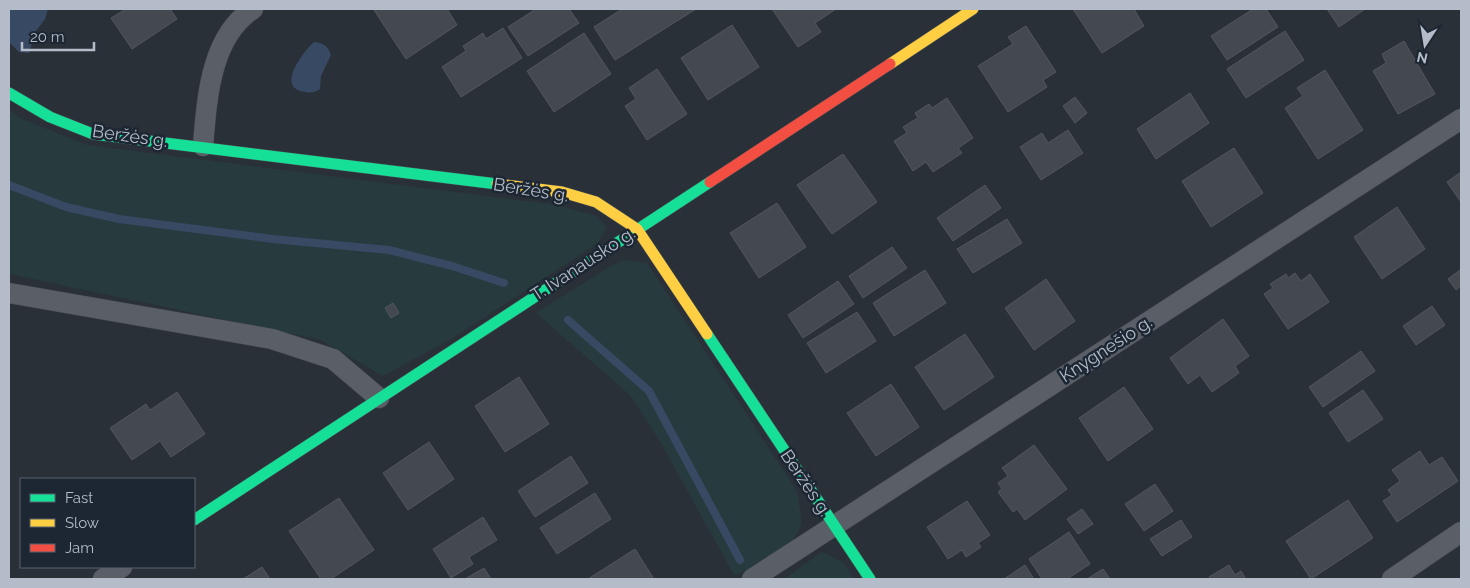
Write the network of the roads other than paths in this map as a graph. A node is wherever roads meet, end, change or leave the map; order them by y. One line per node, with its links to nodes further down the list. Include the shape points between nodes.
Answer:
1 (253, 9): 5 (street, via 239,18 216,59)
2 (973, 9): 6 (street, T. Ivanausko g.)
3 (9, 93): 5 (street, Beržės g., via 50,117 93,134)
4 (1461, 119): 10 (street, Knygnešio g.)
5 (203, 146): 6 (street, Beržės g., via 562,192 596,202)
6 (637, 229): 8 (street, T. Ivanausko g.); 10 (street, Beržės g.)
7 (9, 292): 8 (street, via 272,339 334,359)
8 (379, 398): 9 (street, T. Ivanausko g.)
9 (195, 519)
10 (834, 525): 14 (street, Knygnešio g.); 15 (street, Beržės g.)
11 (1461, 532): 16 (street)
12 (120, 568): 13 (street)
13 (103, 579)
14 (752, 579)
15 (870, 579)
16 (1392, 579)

